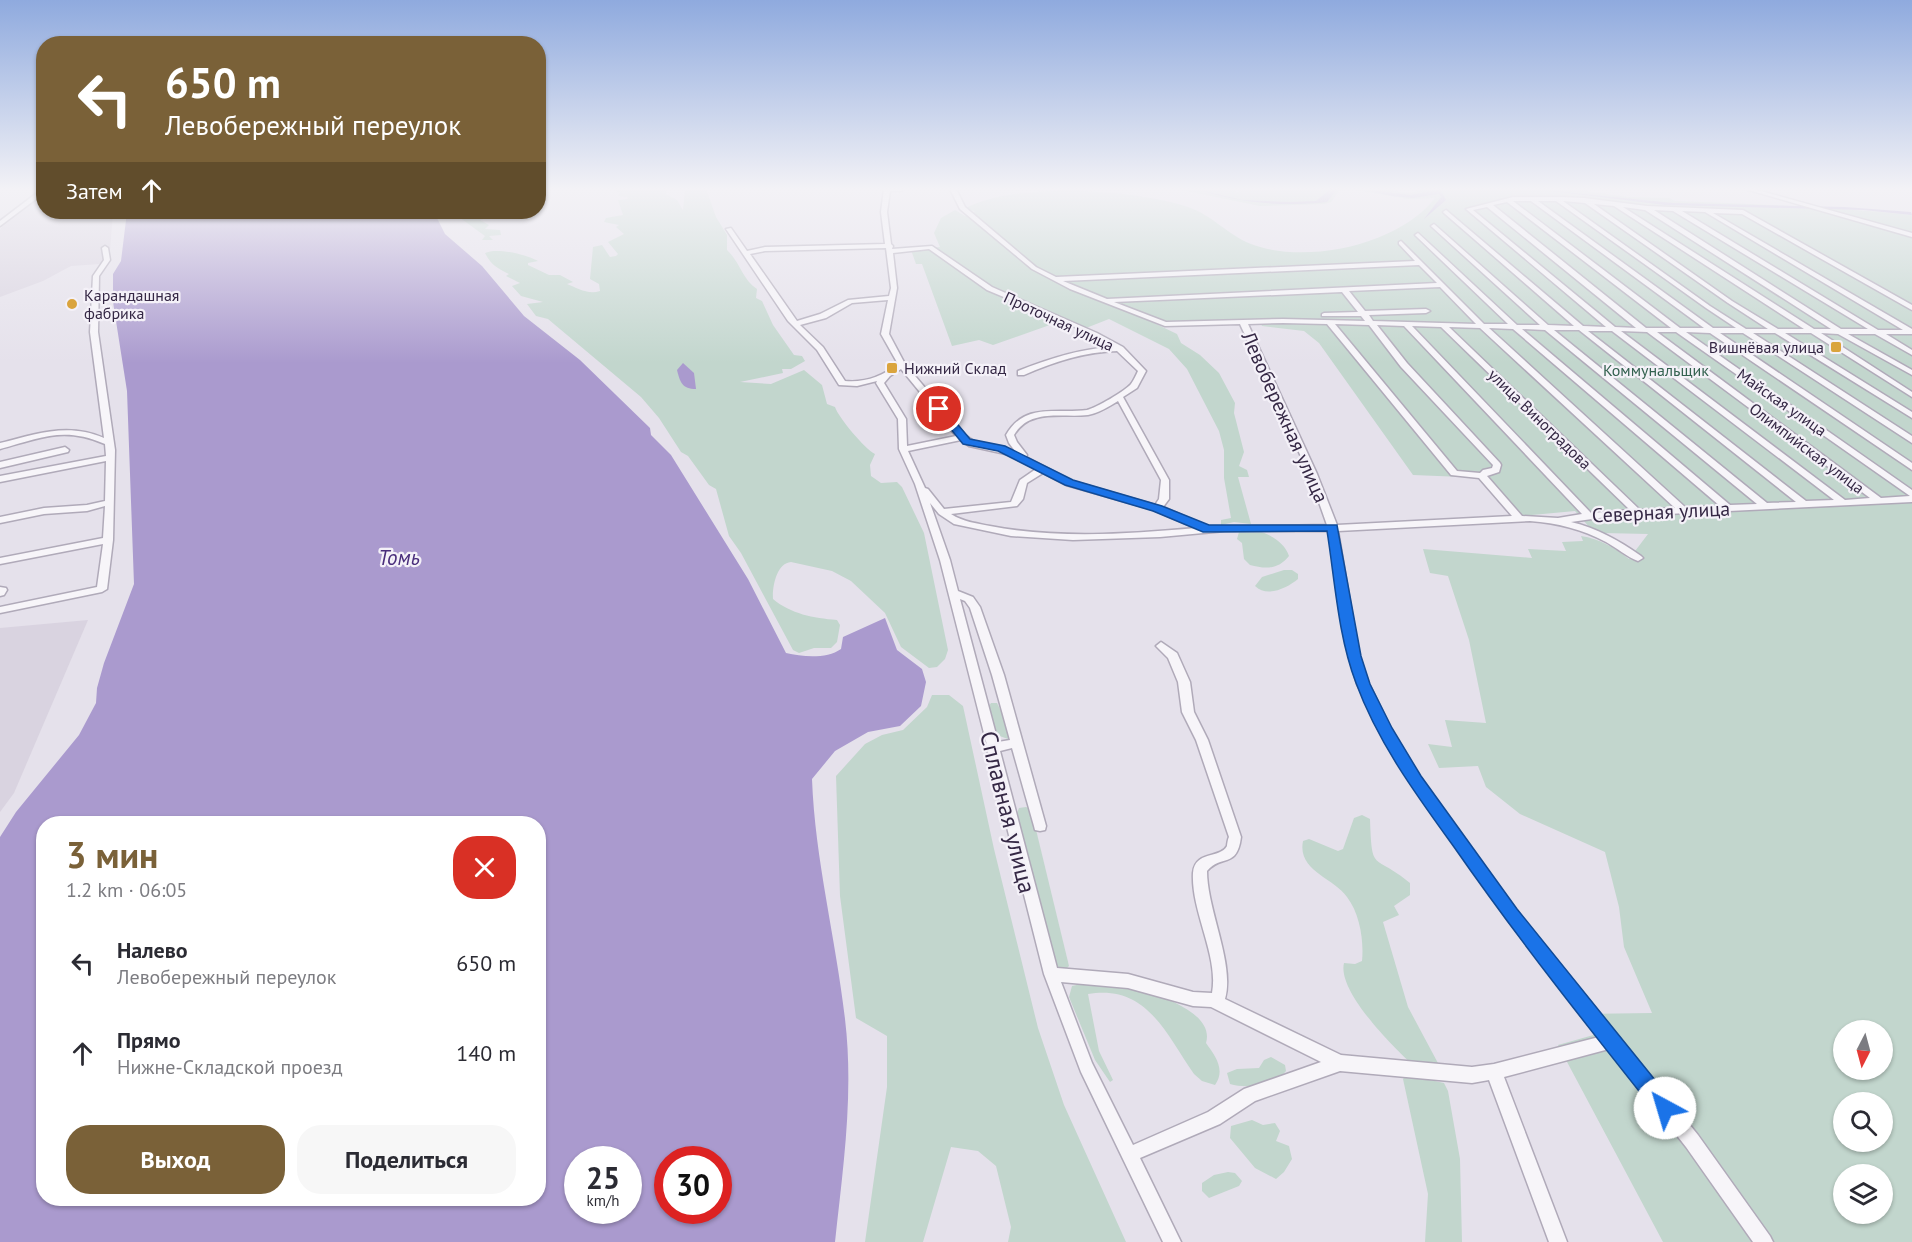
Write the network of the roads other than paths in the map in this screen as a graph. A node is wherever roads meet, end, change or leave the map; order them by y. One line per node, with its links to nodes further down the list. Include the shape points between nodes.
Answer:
1 (743, 247): 20 (street)
2 (1009, 247): 22 (street)
3 (1405, 247): 21 (street)
4 (1430, 247): 38 (street)
5 (1457, 247): 39 (street)
6 (1487, 247): 40 (street)
7 (1515, 247): 41 (street)
8 (1542, 247): 42 (street, Олимпийская улица)
9 (1569, 247): 43 (street, Майская улица)
10 (1598, 247): 44 (street)
11 (1625, 247): 45 (street)
12 (1653, 247): 46 (street)
13 (1680, 247): 47 (street)
14 (1708, 247): 49 (street)
15 (1735, 247): 50 (street)
16 (1768, 247): 48 (street)
17 (1805, 247): 27 (street)
18 (105, 248): 62 (street, via 106,260 96,276 94,332)
19 (890, 249): 20 (street, Проточная улица, via 765,249); 25 (street); 51 (street, Проточная улица, via 930,247 998,292)
20 (748, 253): 34 (street)
21 (1419, 263): 22 (street); 23 (street)
22 (1056, 279): 26 (street)
23 (1443, 285): 24 (street); 37 (street)
24 (1344, 289): 26 (street); 29 (street)
25 (893, 298): 34 (street, via 850,301 823,316); 53 (street, via 885,334)
26 (1107, 300): 31 (street, via 1165,324)
27 (1912, 308)
28 (1426, 311): 29 (street)
29 (1362, 314): 30 (street); 33 (street)
30 (1257, 317)
31 (1243, 322): 32 (street); 90 (street, Левобережная улица, via 1313,474)
32 (1329, 322): 33 (street); 71 (street, via 1454,473)
33 (1369, 323): 35 (street); 71 (street, via 1497,465 1496,470)
34 (795, 324): 56 (street, via 820,349 842,382 852,384)
35 (1407, 325): 36 (street); 86 (street)
36 (1444, 326): 37 (street); 85 (street, улица Виноградова)
37 (1482, 326): 38 (street); 83 (street)
38 (1515, 327): 39 (street); 81 (street)
39 (1547, 328): 40 (street); 80 (street)
40 (1581, 328): 41 (street); 79 (street)
41 (1615, 329): 42 (street); 78 (street)
42 (1646, 330): 43 (street); 76 (street, Олимпийская улица)
43 (1679, 331): 44 (street); 74 (street, Майская улица)
44 (1713, 331): 45 (street); 69 (street)
45 (1745, 332): 46 (street); 61 (street)
46 (1778, 332): 47 (street); 59 (street)
47 (1810, 332): 49 (street); 57 (street)
48 (1912, 332): 50 (street)
49 (1842, 333): 50 (street); 55 (street)
50 (1876, 333): 52 (street)
51 (1120, 349): 54 (street, via 1041,364); 58 (street, Проточная улица, via 1142,371 1134,386)
52 (1912, 353)
53 (902, 365): 56 (street); 60 (street)
54 (1022, 374)
55 (1912, 374)
56 (886, 376): 64 (street, Сплавная улица, via 880,383 902,419)
57 (1912, 394)
58 (1119, 396): 67 (street, via 1093,411 1042,415 1019,423 1011,430 1013,443); 82 (street, via 1165,480 1164,499)
59 (1912, 416)
60 (962, 437): 64 (street); 67 (street, via 972,444 1001,449)
61 (1912, 440)
62 (109, 442): 63 (street, via 74,429); 66 (street)
63 (0, 446)
64 (903, 449): 73 (street, Сплавная улица)
65 (65, 450): 68 (street)
66 (110, 458): 72 (street); 77 (street)
67 (1029, 462): 70 (street)
68 (0, 465)
69 (1912, 467)
70 (1041, 470): 82 (street, via 1095,492); 84 (street, via 1023,482 1014,504)
71 (1482, 476): 87 (street)
72 (0, 479)
73 (919, 484): 84 (street); 95 (street, Сплавная улица)
74 (1912, 494)
75 (1912, 499): 76 (street, Северная улица)
76 (1879, 501): 78 (street, Северная улица)
77 (110, 502): 88 (street); 92 (street)
78 (1844, 503): 79 (street, Северная улица)
79 (1804, 504): 80 (street, Северная улица)
80 (1764, 506): 81 (street, Северная улица)
81 (1727, 507): 83 (street, Северная улица)
82 (1158, 508): 91 (street)
83 (1683, 510): 85 (street, Северная улица)
84 (942, 512): 91 (street, via 976,528 1040,536 1149,535)
85 (1637, 512): 86 (street, Северная улица)
86 (1588, 515): 89 (street, Северная улица)
87 (1518, 518): 89 (street); 90 (street)
88 (0, 520)
89 (1557, 520): 93 (street, via 1608,536)
90 (1332, 528): 91 (street); 103 (street, Левобережная улица, via 1354,656 1386,730 1448,828)
91 (1207, 529)
92 (108, 540): 94 (street); 96 (street, via 102,589)
93 (1638, 558)
94 (0, 561)
95 (953, 593): 98 (street, via 975,607); 99 (street, Сплавная улица)
96 (0, 610)
97 (1161, 646): 102 (street, via 1173,656 1186,690 1188,712 1206,750 1235,837 1230,854 1207,862 1200,870 1200,895 1216,957 1220,991)
98 (1017, 743): 99 (street); 100 (street)
99 (991, 748): 101 (street, Сплавная улица)
100 (1040, 826)
101 (1051, 974): 102 (street, via 1128,981 1193,999); 106 (street, Сплавная улица, via 1086,1067)
102 (1212, 1000): 104 (street)
103 (1611, 1041): 105 (street); 109 (street, Левобережная улица, via 1692,1141)
104 (1340, 1063): 105 (street, via 1447,1075); 106 (street, via 1250,1095 1214,1118)
105 (1494, 1072): 108 (street)
106 (1130, 1154): 107 (street, Сплавная улица)
107 (1172, 1242)
108 (1558, 1242)
109 (1764, 1242)

